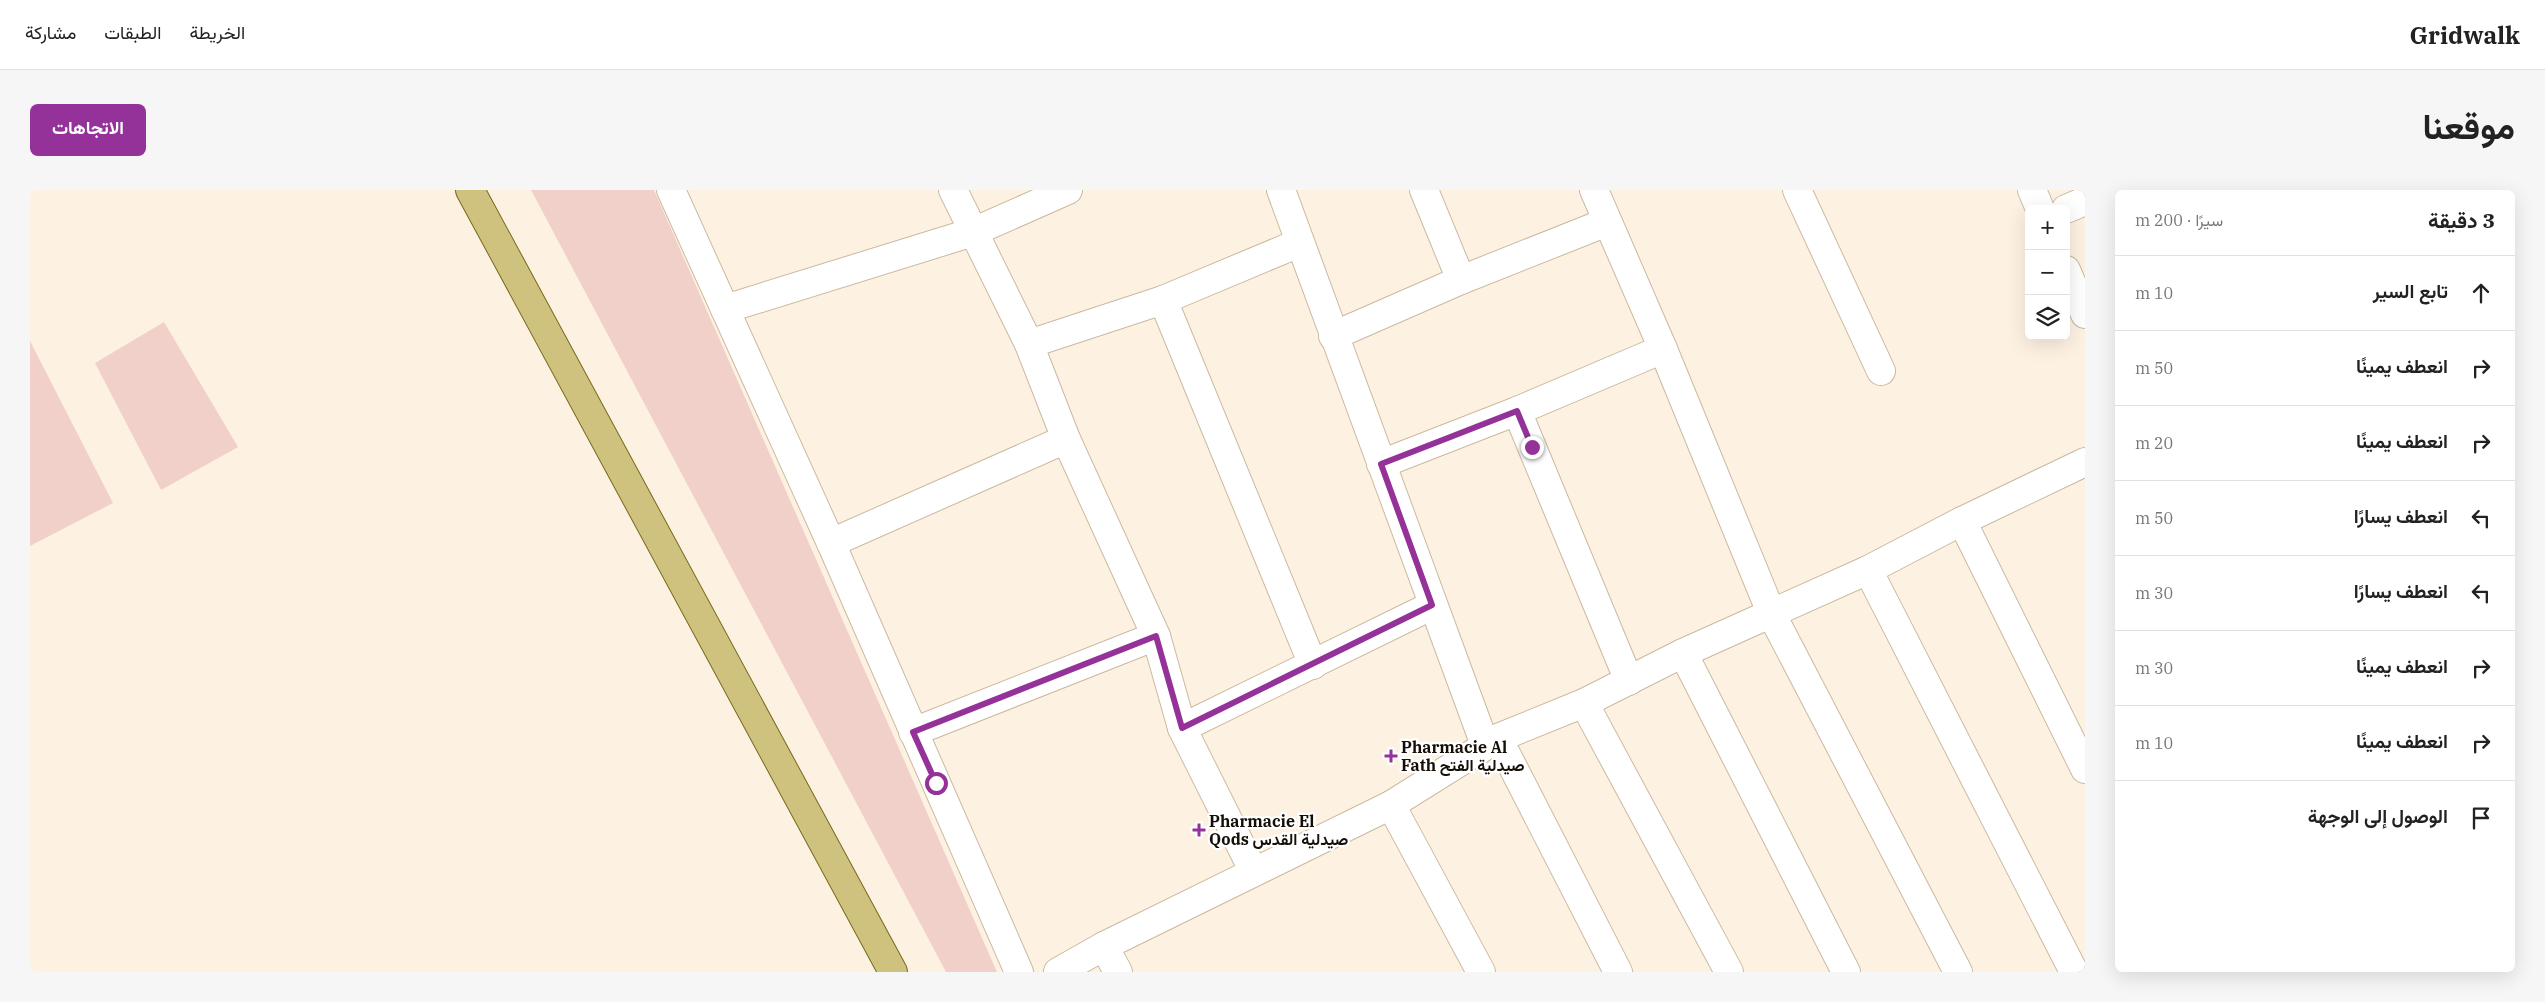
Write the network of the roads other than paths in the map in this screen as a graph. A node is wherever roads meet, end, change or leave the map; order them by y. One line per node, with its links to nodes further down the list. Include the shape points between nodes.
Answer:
1 (470, 190): 46 (main road)
2 (671, 190): 19 (street)
3 (953, 190): 14 (street)
4 (1068, 190): 14 (street)
5 (1280, 190): 15 (street)
6 (1424, 190): 17 (street)
7 (1594, 190): 13 (street)
8 (1797, 190): 24 (street)
9 (2032, 190): 11 (street)
10 (2085, 201): 12 (street)
11 (2038, 205)
12 (2070, 207)
13 (1607, 222): 17 (street); 23 (street)
14 (974, 232): 19 (street); 22 (street)
15 (1300, 243): 18 (street); 21 (street)
16 (2070, 279): 20 (street)
17 (1461, 280): 21 (street)
18 (1163, 300): 22 (street); 36 (street)
19 (725, 309): 30 (street)
20 (2085, 314)
21 (1333, 336): 28 (street)
22 (1030, 344): 26 (street)
23 (1663, 350): 25 (street); 33 (street)
24 (1881, 371)
25 (1517, 411): 28 (street); 37 (street)
26 (1066, 439): 30 (street); 34 (street)
27 (2085, 462): 29 (street)
28 (1381, 464): 32 (street)
29 (1962, 521): 31 (street); 42 (street)
30 (831, 543): 40 (street)
31 (1868, 570): 33 (street); 55 (street)
32 (1432, 605): 36 (street); 41 (street)
33 (1772, 615): 35 (street); 54 (street)
34 (1156, 636): 39 (street); 40 (street)
35 (1683, 654): 37 (street); 53 (street)
36 (1313, 665): 39 (street)
37 (1629, 681): 38 (street)
38 (1584, 704): 41 (street); 52 (street)
39 (1182, 728): 44 (street)
40 (913, 732): 47 (street)
41 (1491, 741): 43 (street); 51 (street)
42 (2085, 769)
43 (1391, 804): 44 (street); 50 (street)
44 (1254, 872): 45 (street)
45 (1104, 946): 48 (street); 49 (street)
46 (893, 972)
47 (1019, 972)
48 (1058, 972)
49 (1118, 972)
50 (1481, 972)
51 (1618, 972)
52 (1729, 972)
53 (1846, 972)
54 (1958, 972)
55 (2074, 972)

